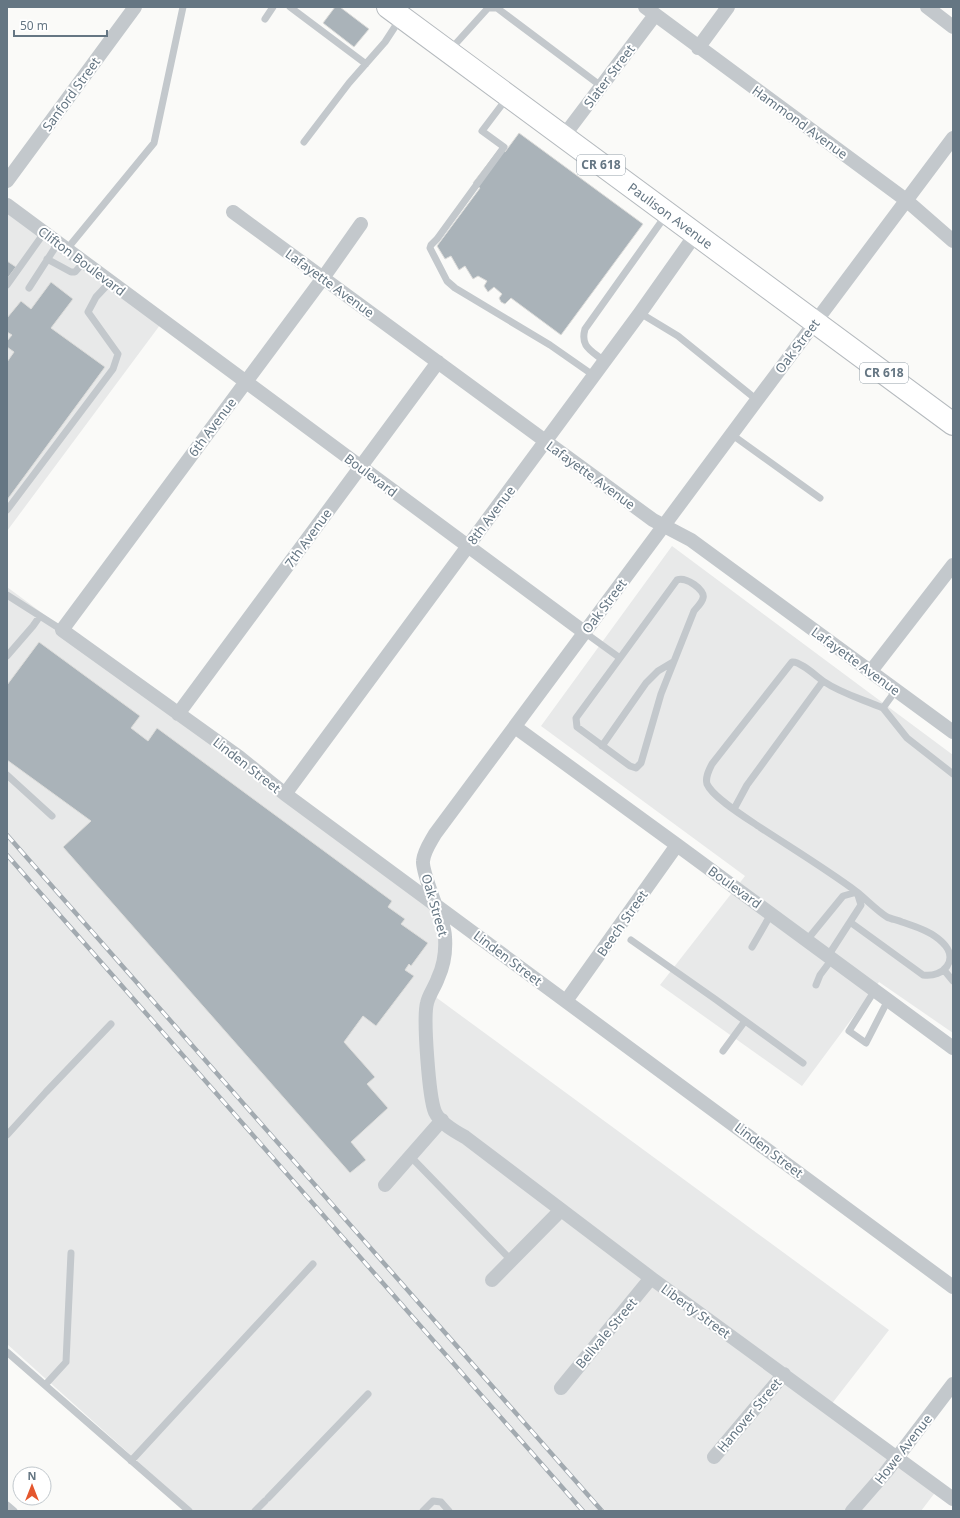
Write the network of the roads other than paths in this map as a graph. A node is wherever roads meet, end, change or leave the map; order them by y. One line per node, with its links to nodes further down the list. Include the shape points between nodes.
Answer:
1 (135, 7): 19 (street, Sanford Street)
2 (183, 7): 28 (lane, via 154,143)
3 (273, 7): 9 (lane)
4 (290, 7): 13 (lane)
5 (728, 7): 11 (street)
6 (927, 7): 10 (street)
7 (650, 11): 11 (street, Hammond Avenue); 14 (street, Slater Street)
8 (395, 12): 12 (main road, Paulison Avenue / CR 618); 13 (lane, via 385,42)
9 (265, 19)
10 (953, 27)
11 (698, 48): 20 (street, Hammond Avenue)
12 (449, 52): 14 (lane, via 488,8 497,8); 15 (main road, Paulison Avenue / CR 618)
13 (366, 64): 18 (lane)
14 (601, 86): 16 (street, Slater Street)
15 (508, 96): 16 (main road, Paulison Avenue / CR 618); 40 (lane, via 482,131 504,147 430,248 447,281 454,288 550,345)
16 (563, 137): 23 (main road, Paulison Avenue / CR 618)
17 (953, 138): 20 (street, Oak Street)
18 (304, 142)
19 (7, 181)
20 (906, 200): 27 (street, Hammond Avenue); 37 (street, Oak Street)
21 (7, 205): 25 (street, Clifton Boulevard)
22 (233, 212): 31 (street, Lafayette Avenue)
23 (667, 214): 26 (main road, Paulison Avenue / CR 618); 38 (lane, via 585,329 584,344)
24 (361, 224): 31 (street, 6th Avenue)
25 (44, 233): 28 (street, Clifton Boulevard); 33 (lane)
26 (695, 235): 35 (street, 8th Avenue); 37 (main road, Paulison Avenue / CR 618)
27 (953, 240)
28 (62, 246): 29 (lane); 30 (street, Clifton Boulevard)
29 (47, 259): 30 (lane, via 71,272 75,272); 34 (lane)
30 (84, 262): 32 (street, Clifton Boulevard)
31 (323, 278): 39 (street, Lafayette Avenue); 41 (street, 6th Avenue)
32 (110, 282): 36 (street, Clifton Boulevard); 48 (lane, via 96,297 88,312 118,354 114,369)
33 (7, 285)
34 (29, 288)
35 (640, 313): 38 (street, 8th Avenue); 42 (lane, via 678,336)
36 (158, 317): 41 (street, Boulevard)
37 (815, 322): 42 (street, Oak Street); 43 (main road, Paulison Avenue / CR 618)
38 (604, 361): 40 (street, 8th Avenue)
39 (438, 362): 45 (street, Lafayette Avenue); 46 (street, 7th Avenue)
40 (593, 375): 45 (street, 8th Avenue)
41 (246, 382): 46 (street, Boulevard); 54 (street, 6th Avenue)
42 (757, 400): 44 (street, Oak Street)
43 (953, 424)
44 (731, 434): 47 (lane); 49 (street, Oak Street)
45 (546, 442): 49 (street, Lafayette Avenue, via 653,520); 50 (street, 8th Avenue)
46 (360, 467): 50 (street, Boulevard); 63 (street, 7th Avenue)
47 (820, 498)
48 (7, 510)
49 (665, 526): 55 (street, Oak Street); 59 (street, Lafayette Avenue, via 691,540)
50 (468, 546): 55 (street, Boulevard); 69 (street, 8th Avenue)
51 (953, 565): 59 (street)
52 (7, 595): 53 (lane)
53 (40, 616): 54 (lane); 56 (lane)
54 (62, 630): 63 (street, Linden Street)
55 (584, 632): 57 (lane); 64 (street, Oak Street)
56 (7, 656)
57 (620, 658): 58 (lane, via 675,582 682,578 698,588 704,598 694,611); 66 (lane, via 576,718 577,727)
58 (673, 662): 66 (lane, via 658,671 646,683); 66 (lane, via 641,763 636,768 630,766)
59 (871, 671): 61 (street, Lafayette Avenue)
60 (823, 680): 62 (lane, via 849,695); 70 (lane, via 747,785); 70 (lane, via 792,662 712,764 707,774 707,783)
61 (896, 690): 62 (lane); 65 (street, Lafayette Avenue)
62 (883, 708): 67 (lane, via 907,738)
63 (178, 714): 69 (street, Linden Street, via 239,757)
64 (515, 727): 72 (street, Boulevard); 74 (street, Oak Street, via 426,849 423,863)
65 (953, 732)
66 (602, 746)
67 (953, 774)
68 (7, 775): 71 (lane)
69 (285, 794): 74 (street, Linden Street)
70 (734, 809): 73 (lane)
71 (52, 816)
72 (677, 845): 75 (street, Boulevard); 86 (street, Beech Street)
73 (857, 892): 76 (lane, via 860,906); 78 (lane, via 843,896); 81 (lane, via 888,917 925,930 942,942 950,958 948,967)
74 (436, 904): 86 (street, Linden Street); 92 (street, Oak Street, via 445,935 445,957 426,1004 425,1030 432,1097 435,1112)
75 (771, 914): 78 (street, Boulevard); 79 (lane)
76 (850, 922): 80 (lane); 81 (lane, via 923,975 938,974)
77 (631, 940): 87 (lane)
78 (807, 940): 80 (street, Boulevard)
79 (752, 947)
80 (830, 957): 83 (lane); 84 (street, Boulevard)
81 (944, 970): 82 (lane)
82 (953, 981)
83 (816, 985)
84 (875, 990): 85 (street, Boulevard); 85 (lane, via 848,1031 866,1043)
85 (888, 1000): 89 (street, Boulevard)
86 (566, 1001): 102 (street, Linden Street)
87 (745, 1021): 90 (lane); 91 (lane)
88 (111, 1024): 93 (lane)
89 (953, 1048)
90 (724, 1051)
91 (803, 1063)
92 (442, 1120): 94 (street); 96 (street, Liberty Street)
93 (7, 1135)
94 (410, 1156): 95 (street); 98 (lane)
95 (385, 1185)
96 (561, 1210): 98 (street); 100 (street, Liberty Street)
97 (71, 1253): 106 (lane, via 66,1362)
98 (511, 1260): 101 (street)
99 (313, 1264): 111 (lane)
100 (651, 1278): 104 (street, Liberty Street); 107 (street, Bellvale Street)
101 (492, 1280)
102 (953, 1287)
103 (7, 1352): 106 (lane)
104 (784, 1374): 109 (street, Hanover Street); 110 (street, Liberty Street)
105 (953, 1384): 110 (street, Howe Avenue)
106 (45, 1385): 111 (lane)
107 (561, 1388)
108 (368, 1394): 116 (lane)
109 (714, 1457)
110 (898, 1457): 112 (street, Liberty Street); 119 (street, Howe Avenue)
111 (131, 1461): 115 (lane)
112 (953, 1499)
113 (7, 1505): 114 (lane)
114 (14, 1511)
115 (189, 1511)
116 (256, 1511)
117 (423, 1511): 118 (lane, via 433,1501 441,1502)
118 (448, 1511)
119 (852, 1511)

